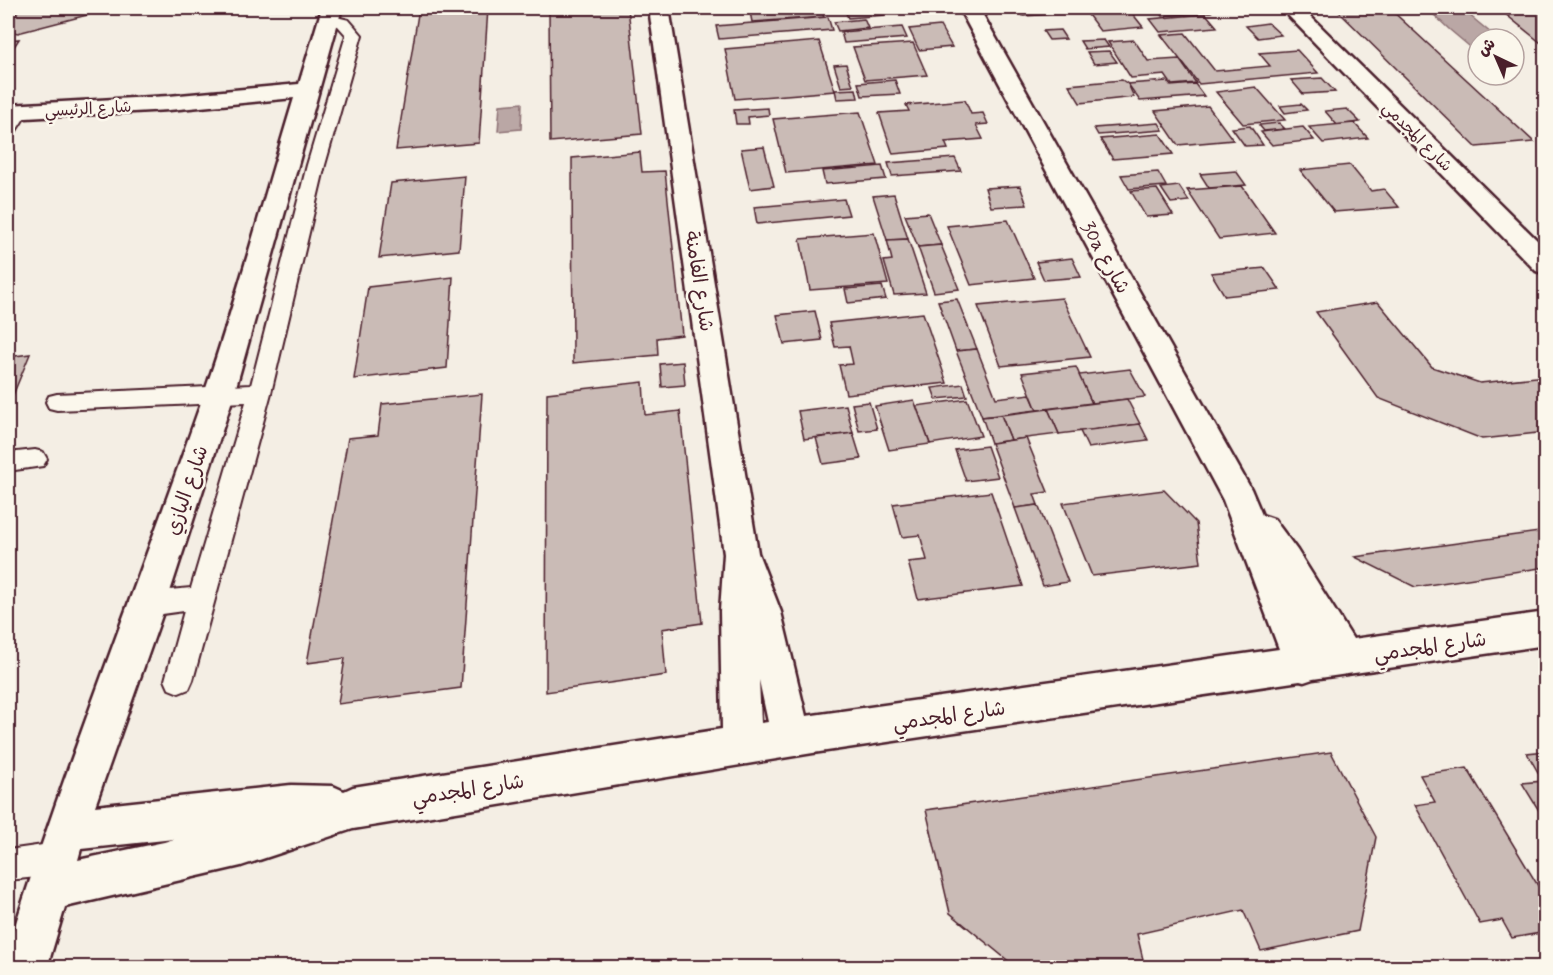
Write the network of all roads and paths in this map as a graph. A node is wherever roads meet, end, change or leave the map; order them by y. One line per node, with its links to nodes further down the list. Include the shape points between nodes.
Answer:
1 (660, 8): 16 (street, شارع الفامنة)
2 (969, 8): 15 (street, 30a شارع)
3 (1291, 8): 9 (street, شارع المجدمي)
4 (330, 13): 5 (street, شارع اليازي); 7 (lane, via 350,27 354,35)
5 (305, 95): 6 (street, شارع الرئيسي); 8 (street, شارع اليازي)
6 (12, 118)
7 (316, 165): 8 (lane); 10 (lane)
8 (284, 169): 11 (street, شارع اليازي)
9 (1545, 265)
10 (260, 393): 11 (lane); 17 (lane)
11 (219, 394): 12 (lane); 18 (street, شارع اليازي)
12 (57, 402)
13 (35, 459): 14 (lane)
14 (8, 462)
15 (1243, 507): 20 (street, 30a شارع, via 1279,552); 21 (street, 30a شارع)
16 (741, 554): 23 (street, شارع الفامنة, via 764,612); 24 (street, شارع الفامنة, via 738,611)
17 (201, 598): 18 (lane); 22 (lane)
18 (148, 604): 26 (street, شارع اليازي)
19 (1545, 628): 20 (street, شارع المجدمي)
20 (1344, 658): 21 (street, شارع المجدمي)
21 (1304, 665): 23 (street, شارع المجدمي)
22 (179, 680)
23 (791, 738): 24 (street, شارع المجدمي)
24 (742, 745): 25 (street, شارع المجدمي)
25 (353, 808): 26 (street, شارع المجدمي, via 291,806); 26 (street, شارع المجدمي, via 266,837)
26 (57, 859): 27 (lane); 28 (street, شارع اليازي)
27 (8, 865)
28 (24, 968)

